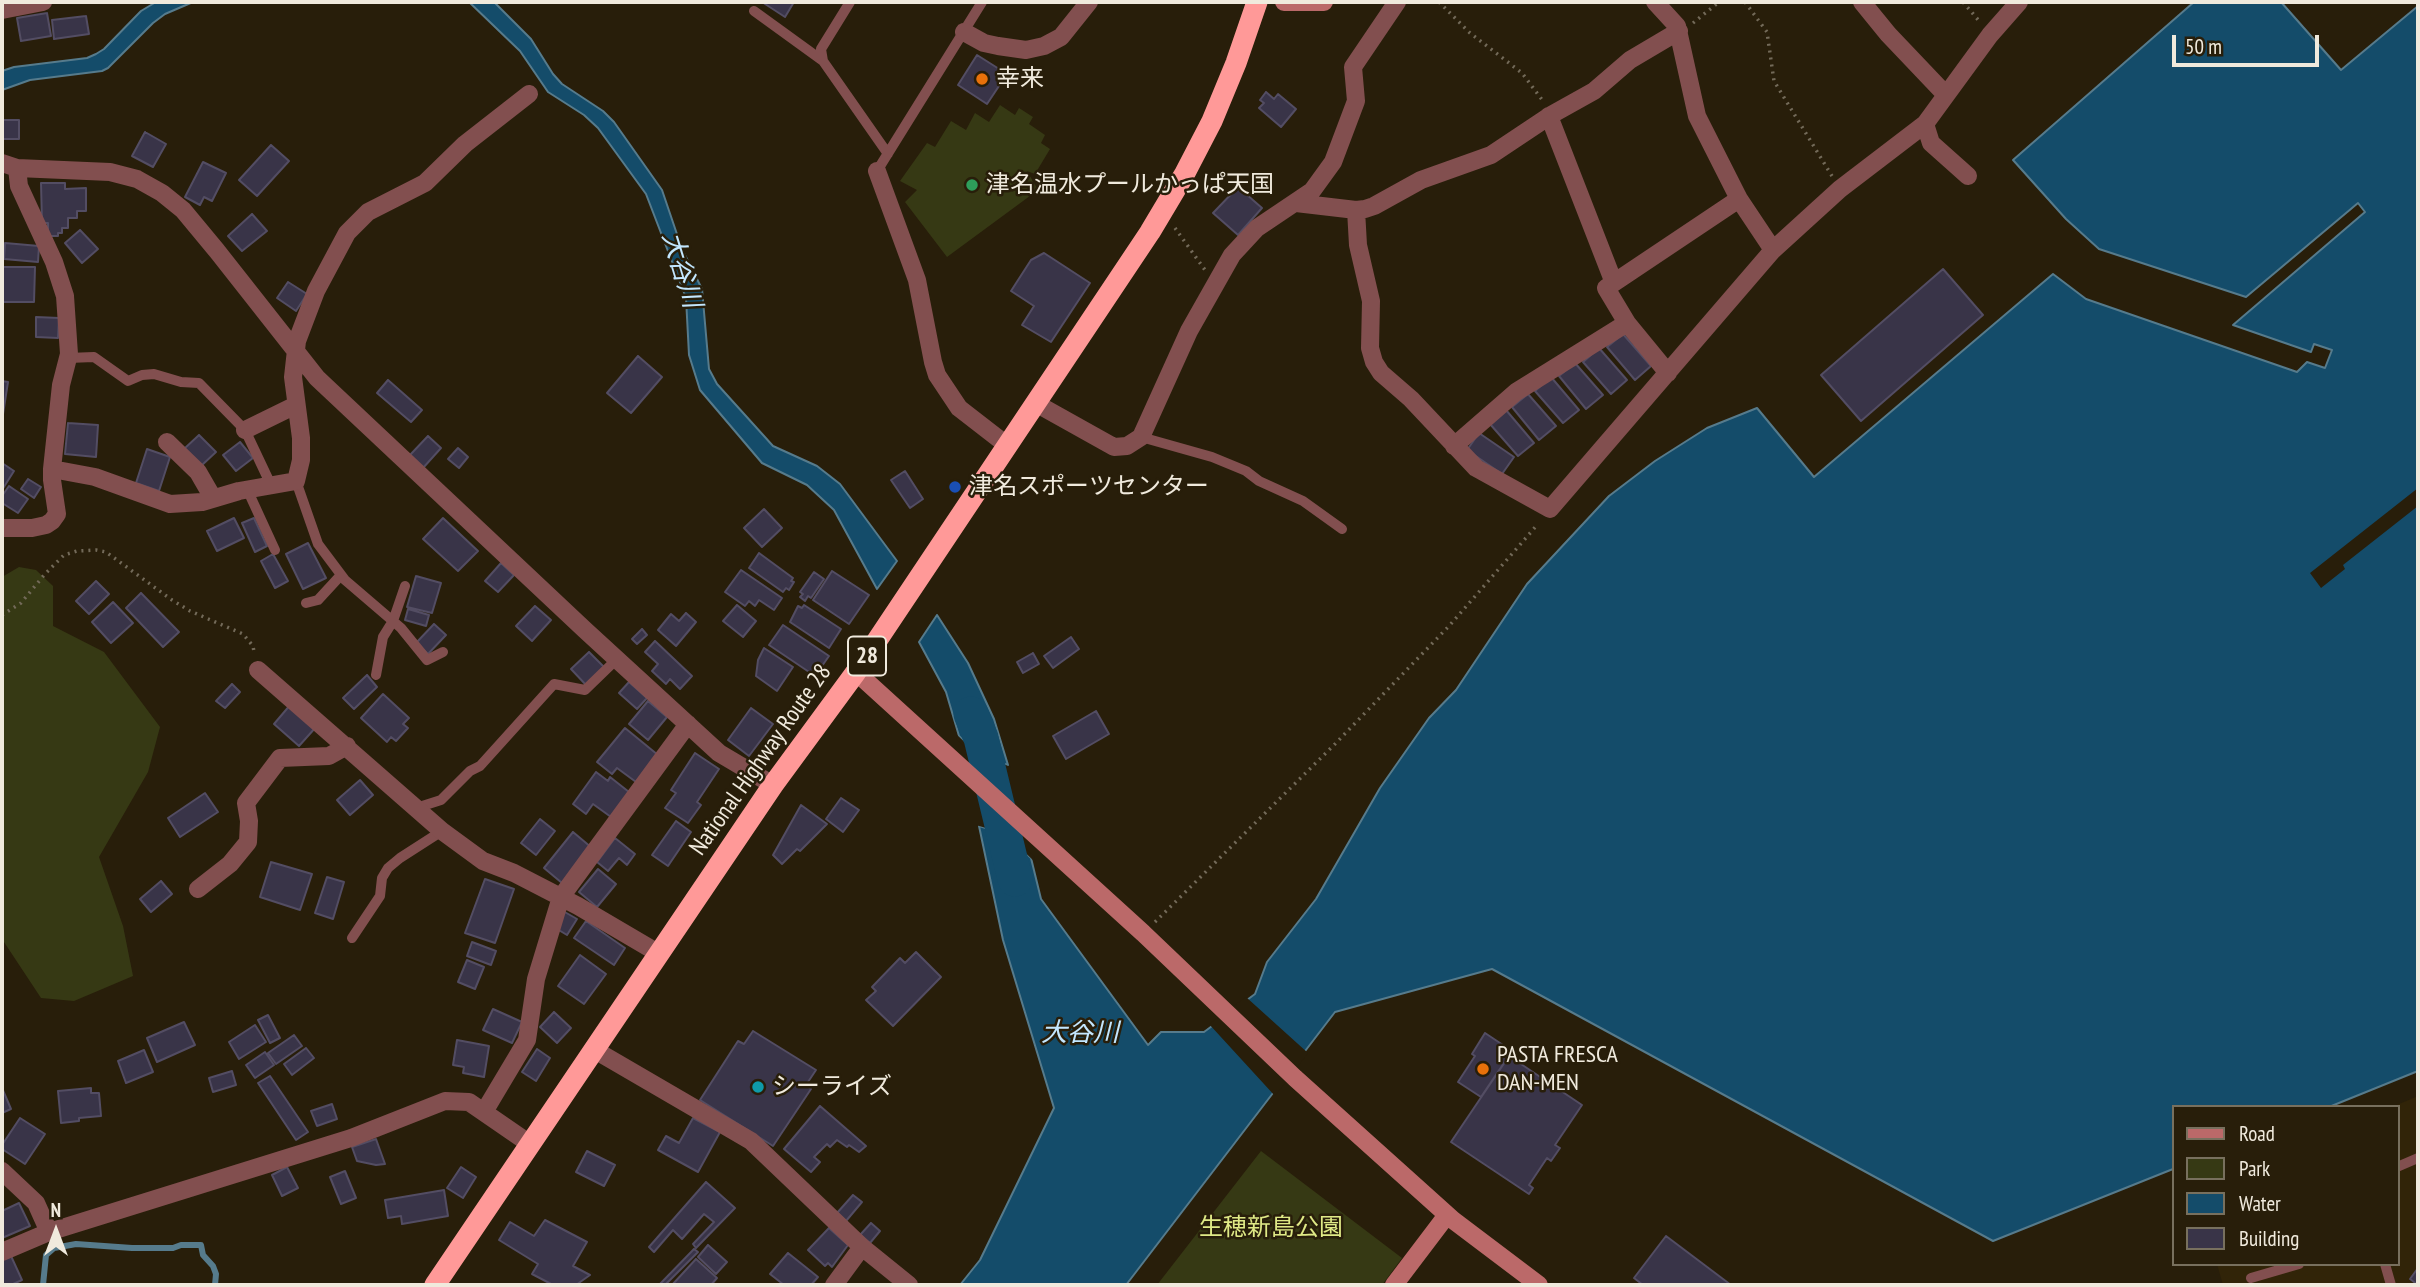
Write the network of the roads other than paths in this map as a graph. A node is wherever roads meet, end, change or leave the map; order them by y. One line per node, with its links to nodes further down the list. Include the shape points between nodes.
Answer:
1 (43, 2): 12 (street)
2 (850, 2): 16 (lane, via 821,49)
3 (982, 2): 15 (lane)
4 (1089, 2): 15 (street, via 1061,37 1044,46 1026,50 998,46)
5 (1256, 2): 34 (highway, National Highway Route 28 / 28, via 1227,86 1184,175)
6 (1284, 2): 7 (street)
7 (1324, 2)
8 (1397, 2): 26 (street, via 1353,67 1356,102 1333,162 1312,191)
9 (1655, 2): 14 (street)
10 (1862, 2): 18 (street)
11 (2018, 2): 18 (street)
12 (2, 10)
13 (754, 11): 16 (lane)
14 (1679, 31): 19 (street); 25 (street, via 1697,116)
15 (964, 32): 21 (lane)
16 (823, 61): 21 (lane)
17 (529, 94): 31 (street, via 465,144 425,183 368,212 347,233 316,291)
18 (1946, 95): 20 (street)
19 (1550, 116): 27 (street, via 1491,155); 29 (street)
20 (1925, 124): 24 (street, via 1931,143); 28 (street, via 1840,189)
21 (888, 154): 23 (lane)
22 (9, 165): 31 (street, via 110,172 137,179 162,193 183,210); 32 (street, via 65,296)
23 (877, 171): 39 (street, via 917,280 937,375 958,408)
24 (1968, 176)
25 (1739, 199): 28 (street); 29 (street)
26 (1296, 203): 27 (street); 37 (street, via 1257,228 1233,255 1189,331)
27 (1356, 210): 40 (street, via 1357,245 1371,301 1374,362)
28 (1773, 250): 33 (street)
29 (1614, 283): 30 (street, via 1605,288)
30 (1627, 323): 33 (street); 40 (street, via 1516,392)
31 (296, 350): 35 (street); 54 (street, via 317,378)
32 (68, 358): 36 (lane, via 94,357 128,381 154,374 199,383); 41 (street)
33 (1668, 373): 40 (street, via 1550,509 1476,468)
34 (1037, 404): 37 (street, via 1114,447 1127,446); 39 (highway, National Highway Route 28 / 28)
35 (296, 405): 36 (street); 42 (street, via 301,449)
36 (244, 430): 43 (lane)
37 (1141, 437): 47 (lane, via 1246,471 1303,501)
38 (167, 442): 45 (street, via 198,472)
39 (1008, 446): 56 (highway, National Highway Route 28 / 28)
40 (1454, 446)
41 (52, 469): 45 (street, via 104,480 170,504); 46 (street, via 57,514 52,522 32,528)
42 (296, 481): 43 (street); 49 (lane, via 318,544)
43 (271, 485): 44 (street)
44 (247, 489): 45 (street); 48 (lane)
45 (213, 498)
46 (2, 528)
47 (1342, 529)
48 (275, 550)
49 (341, 575): 51 (lane, via 318,600); 52 (lane)
50 (405, 586): 52 (lane)
51 (306, 603)
52 (393, 621): 53 (lane, via 427,660); 57 (lane, via 383,637)
53 (443, 652)
54 (617, 659): 58 (street); 61 (lane, via 585,690 554,684 480,766 441,800)
55 (258, 670): 59 (street)
56 (856, 672): 60 (highway, National Highway Route 28 / 28); 73 (street)
57 (376, 675)
58 (688, 724): 60 (street, via 719,753); 64 (street)
59 (347, 747): 61 (street); 63 (street, via 329,756 280,758 246,803 248,842 230,864)
60 (773, 785): 66 (highway, National Highway Route 28 / 28)
61 (416, 808): 62 (street)
62 (442, 831): 64 (street, via 483,861); 65 (lane, via 388,869 380,896)
63 (198, 889)
64 (561, 897): 66 (street); 68 (street, via 536,979 527,1040)
65 (352, 938)
66 (658, 953): 67 (highway, National Highway Route 28 / 28)
67 (593, 1049): 69 (highway, National Highway Route 28 / 28); 75 (street, via 751,1141)
68 (484, 1112): 69 (street); 74 (street, via 469,1102 445,1101 351,1138)
69 (530, 1144): 80 (highway, National Highway Route 28 / 28)
70 (2418, 1158): 71 (lane)
71 (2399, 1166)
72 (2, 1171): 74 (street, via 36,1203)
73 (1447, 1215): 83 (street); 84 (street)
74 (49, 1232): 76 (street)
75 (862, 1247): 81 (street); 82 (street)
76 (2, 1252)
77 (2292, 1266): 79 (lane)
78 (2386, 1266): 85 (lane)
79 (2251, 1278)
80 (435, 1285)
81 (834, 1285)
82 (909, 1285)
83 (1394, 1285)
84 (1539, 1285)
85 (2391, 1285)

